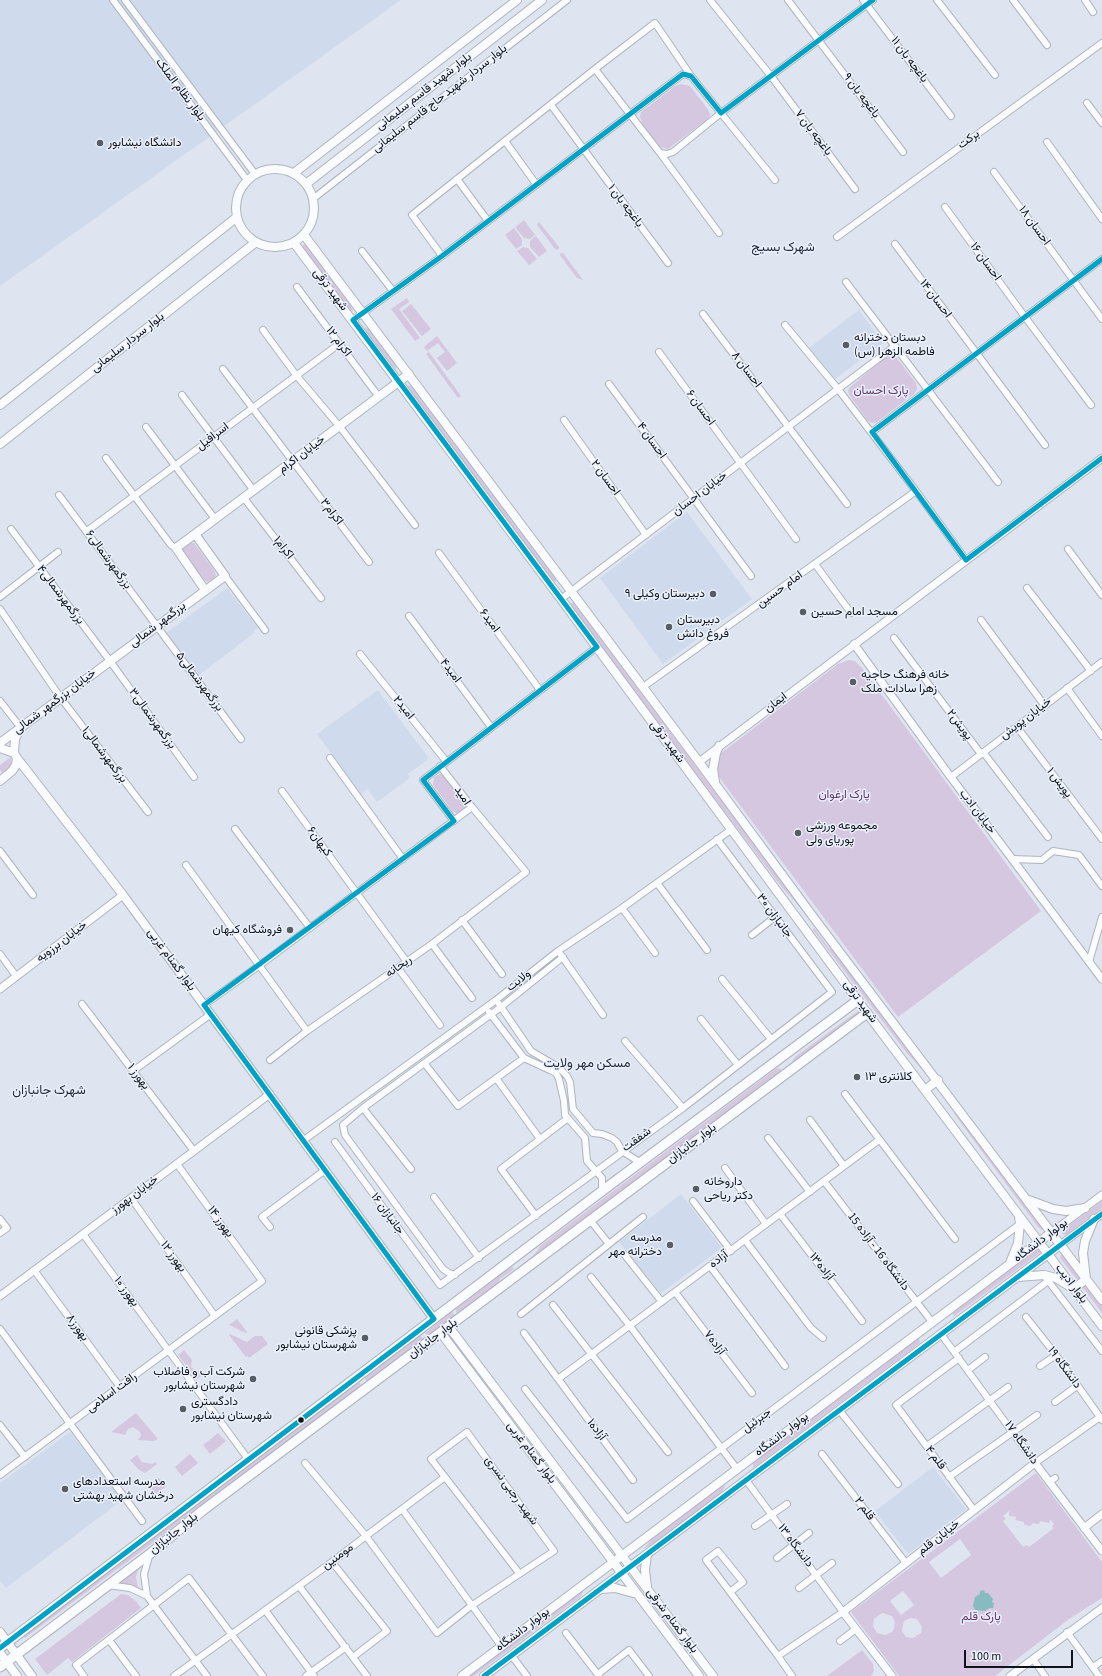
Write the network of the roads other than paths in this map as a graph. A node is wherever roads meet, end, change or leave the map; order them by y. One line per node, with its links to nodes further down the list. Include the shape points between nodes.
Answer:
1 (112, 0): 36 (street, بلوار نظام الملک)
2 (125, 0): 34 (street, بلوار نظام الملک)
3 (518, 0): 33 (main road, بلوار شهید قاسم سلیمانی)
4 (542, 0): 38 (main road, بلوار شهید قاسم سلیمانی)
5 (567, 0): 41 (street, بلوار سردار شهید حاج قاسم سلیمانی)
6 (710, 0): 20 (street, باغچه بان ۷)
7 (788, 0): 14 (street, باغچه بان ۹)
8 (873, 0): 12 (street)
9 (937, 0): 18 (street)
10 (1013, 0): 16 (street)
11 (1085, 0): 13 (street)
12 (864, 2): 14 (street); 25 (street, باغچه بان ۱۱)
13 (1093, 12)
14 (818, 41): 20 (street); 31 (street, باغچه بان ۹)
15 (1102, 43): 48 (street, برکت)
16 (1047, 45)
17 (595, 69): 19 (street, via 655,23); 22 (street); 24 (street)
18 (995, 75)
19 (691, 76): 23 (street); 24 (street, via 682,74)
20 (771, 76): 23 (street); 40 (street, باغچه بان ۷)
21 (1087, 103): 26 (street)
22 (551, 105): 27 (street); 29 (street, باغچه بان ۱)
23 (721, 113): 30 (street, via 673,152); 37 (street)
24 (630, 114): 29 (street); 30 (street)
25 (951, 116)
26 (1102, 123)
27 (505, 142): 35 (street); 39 (street)
28 (1047, 142): 44 (street)
29 (582, 149): 39 (street); 55 (street, باغچه بان ۱)
30 (660, 152): 46 (street)
31 (903, 152)
32 (994, 172): 56 (street, احسان ۱۸)
33 (294, 173): 34 (main road, via 274,168); 38 (main road)
34 (255, 174): 36 (main road)
35 (457, 179): 45 (street); 53 (street, via 412,215)
36 (248, 180): 43 (main road, via 237,197)
37 (775, 180)
38 (306, 184): 41 (main road)
39 (536, 184): 45 (street)
40 (855, 189)
41 (314, 198): 47 (main road, via 312,224)
42 (945, 207): 62 (street, احسان ۱۶)
43 (237, 217): 49 (main road, via 244,232); 80 (main road)
44 (1102, 219)
45 (488, 221): 53 (street)
46 (719, 233)
47 (304, 235): 50 (main road); 60 (main road, شهید ترقی)
48 (837, 237)
49 (256, 242): 50 (main road, via 268,247); 89 (main road, بلوار سردار سلیمانی)
50 (294, 243): 64 (main road, شهید ترقی)
51 (895, 244): 70 (street, احسان ۱۴)
52 (362, 251): 59 (street)
53 (442, 256): 59 (street)
54 (1102, 259): 56 (street)
55 (668, 263)
56 (1073, 281): 62 (street); 63 (street, احسان ۱۸)
57 (846, 282): 68 (street)
58 (297, 287): 67 (street, اکرام ۱۲)
59 (393, 291): 60 (street)
60 (363, 312): 64 (street); 72 (main road, شهید ترقی)
61 (703, 314): 86 (street, احسان ۸)
62 (1025, 317): 70 (street); 81 (street, احسان ۱۶)
63 (1102, 319)
64 (353, 320): 74 (main road, شهید ترقی)
65 (785, 325): 76 (street)
66 (263, 330): 73 (street)
67 (339, 344): 73 (street, اسرافیل); 79 (street, اکرام ۱۲)
68 (894, 346): 76 (street, خیابان احسان); 77 (street)
69 (659, 352): 94 (street, احسان ۶)
70 (976, 353): 77 (street); 90 (street, احسان ۱۴)
71 (223, 369): 82 (street, اکرام۳)
72 (409, 374): 74 (main road, خیابان اکرام); 123 (main road, شهید ترقی)
73 (296, 375): 82 (street, اسرافیل); 85 (street)
74 (399, 382): 79 (main road, خیابان اکرام); 127 (main road, شهید ترقی)
75 (609, 384): 102 (street, احسان ۴)
76 (838, 389): 86 (street, خیابان احسان); 87 (street)
77 (927, 389): 87 (street); 96 (street)
78 (182, 396): 88 (street)
79 (379, 397): 85 (main road, خیابان اکرام)
80 (0, 404)
81 (1092, 405)
82 (253, 407): 88 (street, اسرافیل); 93 (street, اکرام۳)
83 (564, 420): 109 (street, احسان ۲)
84 (146, 427): 95 (street)
85 (340, 427): 93 (main road, خیابان اکرام); 105 (street)
86 (788, 427): 94 (street, خیابان احسان); 103 (street, احسان ۸)
87 (872, 432): 98 (street)
88 (214, 436): 95 (street, اسرافیل); 97 (street)
89 (0, 444)
90 (1045, 445)
91 (106, 458): 100 (street)
92 (1102, 458): 115 (street, ایمان)
93 (293, 462): 97 (main road, خیابان اکرام); 116 (street, اکرام۳)
94 (740, 463): 102 (street, خیابان احسان); 110 (street, احسان ۶)
95 (175, 466): 100 (street, اسرافیل); 104 (street)
96 (998, 482)
97 (254, 491): 101 (main road, خیابان اکرام)
98 (916, 491): 115 (street); 117 (street, امام حسین)
99 (59, 495): 107 (street, بزرگمهرشمالی۶)
100 (134, 496): 107 (street, اسرافیل); 111 (street, via 171,545)
101 (244, 498): 104 (main road, خیابان اکرام); 126 (street, اکرام۱)
102 (694, 499): 109 (street, خیابان احسان); 120 (street, احسان ۴)
103 (847, 504)
104 (215, 519): 108 (main road, خیابان اکرام)
105 (416, 525)
106 (11, 529): 118 (street, بزرگمهرشمالی۴)
107 (87, 532): 132 (street, بزرگمهرشمالی۶)
108 (195, 534): 111 (main road, خیابان اکرام); 119 (main road)
109 (646, 535): 123 (street, خیابان احسان)
110 (796, 539)
111 (176, 548): 122 (main road)
112 (1068, 549): 124 (street)
113 (58, 552): 118 (street)
114 (439, 553): 143 (street, امید۶)
115 (966, 560): 135 (street, ایمان)
116 (369, 562)
117 (815, 564): 129 (street); 141 (street, امام حسین)
118 (39, 567): 125 (street); 138 (street, بزرگمهرشمالی۴)
119 (225, 576): 122 (main road); 133 (street)
120 (751, 576)
121 (1027, 588): 140 (street)
122 (206, 590): 132 (main road, بزرگمهر شمالی)
123 (571, 592): 127 (street, خیابان احسان); 141 (main road, شهید ترقی)
124 (1102, 594)
125 (0, 597)
126 (321, 598)
127 (561, 599): 136 (main road, شهید ترقی)
128 (0, 609): 144 (street, بزرگمهرشمالی۱)
129 (851, 613)
130 (409, 616): 147 (street, امید۴)
131 (981, 620): 146 (street)
132 (156, 626): 138 (main road, بزرگمهر شمالی); 151 (street, بزرگمهرشمالی۵)
133 (265, 630)
134 (894, 638): 155 (street, پویش۲)
135 (854, 644): 153 (street, ایمان); 161 (street, خیابان ادب)
136 (597, 647): 143 (street, امید); 170 (main road, شهید ترقی)
137 (360, 654): 158 (street, امید۲)
138 (110, 661): 144 (main road, خیابان بزرگمهر شمالی); 162 (street, بزرگمهرشمالی۳)
139 (1102, 662): 140 (street, خیابان پویش)
140 (1091, 671): 142 (street, خیابان پویش)
141 (643, 687): 159 (main road, شهید ترقی)
142 (1067, 688): 146 (street, خیابان پویش); 150 (street)
143 (540, 690): 147 (street, امید)
144 (60, 697): 149 (main road, خیابان بزرگمهر شمالی); 167 (street, بزرگمهرشمالی۱)
145 (0, 701): 149 (street)
146 (1045, 706): 148 (street, خیابان پویش)
147 (491, 727): 158 (street, امید)
148 (1017, 727): 155 (street, خیابان پویش); 173 (street, پویش ۱)
149 (21, 728): 152 (main road, خیابان بزرگمهر شمالی); 156 (main road, via 15,739)
150 (1102, 736)
151 (241, 739)
152 (0, 743)
153 (719, 746): 159 (street, ایمان); 164 (main road, via 712,769)
154 (0, 748): 156 (main road)
155 (982, 753): 161 (street, خیابان پویش); 171 (street, پویش۲)
156 (15, 755): 163 (main road, via 16,765); 181 (main road, بلوار گمنام غربی)
157 (330, 758): 175 (street)
158 (446, 761): 160 (street, امید)
159 (699, 762): 164 (main road, شهید ترقی)
160 (440, 766): 166 (street, امید); 168 (street, امید, via 422,780)
161 (951, 776): 176 (street, خیابان ادب)
162 (194, 777)
163 (0, 781)
164 (716, 786): 186 (main road, شهید ترقی)
165 (282, 791): 180 (street, کیهان۶)
166 (472, 807): 168 (street, امید); 187 (street, ریحانه, via 526,872)
167 (148, 812)
168 (454, 821): 175 (street)
169 (235, 829): 189 (street)
170 (732, 829): 172 (street, ولایت); 188 (main road, شهید ترقی)
171 (1048, 838)
172 (717, 839): 178 (street, ولایت); 185 (street, جانبازان ۳۰)
173 (1102, 839)
174 (0, 851): 182 (street)
175 (403, 859): 180 (street)
176 (1012, 859): 179 (street, via 1042,860 1053,851 1079,855); 198 (street, خیابان ادب)
177 (186, 865): 199 (street)
178 (657, 883): 183 (street, ولایت); 192 (street)
179 (1102, 886)
180 (357, 893): 189 (street); 197 (street, کیهان۶)
181 (123, 894): 202 (street, خیابان برزویه); 211 (main road, بلوار گمنام غربی)
182 (33, 895)
183 (622, 908): 193 (street, ولایت); 194 (street)
184 (1102, 916): 198 (street)
185 (775, 917): 190 (street); 206 (street, جانبازان ۳۰)
186 (814, 918): 188 (main road); 231 (main road, شهید ترقی)
187 (462, 920): 191 (street, ریحانه); 201 (street)
188 (804, 926): 209 (main road, شهید ترقی)
189 (310, 928): 199 (street)
190 (752, 935)
191 (432, 944): 197 (street, ریحانه); 207 (street)
192 (707, 950)
193 (558, 951): 196 (street); 208 (street, ولایت)
194 (655, 953)
195 (0, 954): 202 (street)
196 (563, 957): 212 (street); 217 (street)
197 (407, 962): 200 (street, ریحانه)
198 (1089, 962): 203 (street, خیابان ادب)
199 (260, 965): 211 (street); 220 (street)
200 (398, 968): 219 (street); 220 (street, ریحانه)
201 (502, 974)
202 (16, 976): 205 (street, خیابان برزویه)
203 (1102, 978)
204 (722, 979): 221 (street)
205 (0, 989)
206 (832, 992): 221 (street, شفقت)
207 (472, 998)
208 (496, 1000): 212 (street); 213 (street, ولایت)
209 (858, 1000): 214 (main road, شهید ترقی); 224 (main road, بلوار جانبازان)
210 (82, 1004): 229 (street, بهورز ۱)
211 (204, 1005): 215 (main road, بلوار گمنام غربی)
212 (501, 1007): 216 (street); 245 (street, via 531,1052 558,1067 567,1076 573,1109 593,1133 612,1138)
213 (485, 1008): 216 (street); 241 (street, ولایت)
214 (867, 1013): 228 (main road, بلوار جانبازان); 232 (main road, شهید ترقی)
215 (211, 1014): 229 (street); 233 (main road, بلوار گمنام غربی)
216 (491, 1015): 223 (street); 226 (street)
217 (603, 1015)
218 (701, 1019): 227 (street)
219 (440, 1025)
220 (308, 1031): 225 (street, ریحانه)
221 (771, 1040): 227 (street, شفقت)
222 (625, 1041): 236 (street)
223 (524, 1058): 230 (street); 237 (street, via 556,1073 561,1084 565,1115)
224 (782, 1058): 228 (main road); 246 (main road, بلوار جانبازان)
225 (270, 1060)
226 (425, 1064): 230 (street, via 458,1106); 235 (street)
227 (738, 1065): 236 (street, شفقت)
228 (790, 1070): 268 (main road, بلوار جانبازان)
229 (133, 1071): 244 (street, بهورز ۱)
230 (496, 1078): 240 (street)
231 (938, 1080): 232 (main road); 259 (main road, شهید ترقی)
232 (925, 1090): 265 (main road, شهید ترقی)
233 (270, 1094): 241 (main road, بلوار گمنام غربی); 244 (street, خیابان بهورز)
234 (846, 1094): 242 (street)
235 (363, 1108): 250 (street); 290 (street, via 345,1122 345,1135 443,1269)
236 (683, 1108): 245 (street, شفقت)
237 (568, 1118): 240 (street); 252 (street, via 585,1138 587,1161)
238 (810, 1120): 248 (street)
239 (768, 1138): 255 (street)
240 (540, 1139): 264 (street, via 501,1169)
241 (304, 1140): 251 (main road, بلوار گمنام غربی)
242 (879, 1140): 248 (street, آزاده); 276 (street)
243 (335, 1142): 296 (street, جانبازان ۱۶)
244 (194, 1151): 247 (street, خیابان بهورز)
245 (622, 1151): 246 (street); 252 (street, شفقت)
246 (641, 1163): 254 (main road, بلوار جانبازان)
247 (177, 1164): 258 (street, خیابان بهورز); 295 (street, بهورز ۱۴)
248 (844, 1166): 253 (street, آزاده)
249 (725, 1168): 270 (street)
250 (410, 1169)
251 (325, 1170): 272 (street, via 262,1217); 307 (main road, بلوار گمنام غربی)
252 (595, 1171): 254 (street, via 602,1178); 264 (street, شفقت)
253 (824, 1181): 255 (street, آزاده); 302 (street, دانشگاه 16 - آزاده 15)
254 (602, 1191): 285 (main road, بلوار جانبازان)
255 (810, 1192): 262 (street, آزاده)
256 (1102, 1195): 261 (street, بولوار دانشگاه)
257 (434, 1197): 284 (street)
258 (131, 1198): 275 (street, خیابان بهورز); 305 (street, بهورز ۱۲)
259 (1025, 1198): 261 (main road, via 1053,1209 1066,1211); 274 (main road, شهید ترقی)
260 (693, 1201): 281 (street)
261 (1084, 1208): 274 (street, بولوار دانشگاه)
262 (780, 1214): 270 (street, آزاده); 308 (street, آزاده۱۳)
263 (1102, 1214): 269 (street, بولوار دانشگاه)
264 (536, 1216): 284 (street, شفقت)
265 (1019, 1216): 271 (main road); 278 (main road, شهید ترقی)
266 (643, 1217): 279 (street)
267 (0, 1218): 273 (street, via 7,1228)
268 (590, 1220): 279 (street); 289 (main road, بلوار جانبازان)
269 (1094, 1220): 280 (street, بولوار دانشگاه); 294 (main road, via 1083,1253)
270 (766, 1224): 277 (street, آزاده)
271 (1020, 1224): 286 (main road, via 1018,1243); 302 (street, جبرئیل)
272 (270, 1227)
273 (0, 1233)
274 (1051, 1233): 278 (main road, بولوار دانشگاه); 280 (main road, بلوار ادیب)
275 (83, 1234): 288 (street, خیابان بهورز); 320 (street, بهورز ۱۰)
276 (955, 1238)
277 (745, 1240): 281 (street, آزاده); 318 (street, via 811,1328)
278 (1039, 1242): 283 (main road, بلوار ادیب); 286 (main road, بولوار دانشگاه)
279 (609, 1244): 304 (street)
280 (1060, 1245): 283 (main road, بولوار دانشگاه); 294 (main road, بلوار ادیب)
281 (731, 1251): 287 (street, آزاده)
282 (624, 1254): 301 (street)
283 (1048, 1254): 292 (main road, بولوار دانشگاه); 297 (main road, بلوار ادیب)
284 (479, 1258): 290 (street, شفقت)
285 (513, 1259): 289 (main road); 307 (main road, بلوار جانبازان)
286 (1010, 1264): 309 (main road, بولوار دانشگاه)
287 (710, 1266): 298 (street, آزاده); 327 (street)
288 (34, 1270): 299 (street, خیابان بهورز); 334 (street, بهورز۸)
289 (523, 1271): 312 (main road, بلوار جانبازان)
290 (455, 1275): 296 (street, شفقت)
291 (591, 1277): 310 (street)
292 (1016, 1278): 293 (main road); 316 (main road, بولوار دانشگاه)
293 (1046, 1278): 297 (main road, via 1056,1278); 321 (street); 322 (street)
294 (1086, 1279): 297 (main road); 300 (main road, بلوار ادیب)
295 (262, 1281): 305 (street, رافت اسلامی)
296 (440, 1285)
297 (1074, 1289): 311 (main road, بلوار ادیب)
298 (675, 1292): 301 (street, آزاده); 337 (street, آزاده۷)
299 (0, 1296)
300 (1102, 1300)
301 (662, 1302): 310 (street, آزاده)
302 (917, 1302): 309 (street, دانشگاه 16 - آزاده 15); 347 (street, جبرئیل)
303 (553, 1305): 323 (street)
304 (521, 1314)
305 (215, 1316): 320 (street, رافت اسلامی)
306 (1026, 1317): 324 (street, دانشگاه ۱۹)
307 (434, 1319): 330 (main road, بلوار جانبازان)
308 (862, 1321)
309 (932, 1322): 354 (main road, بولوار دانشگاه)
310 (630, 1326): 323 (street, آزاده); 347 (street)
311 (1102, 1326)
312 (449, 1327): 314 (main road, بلوار جانبازان); 317 (main road, بلوار گمنام غربی)
313 (0, 1329): 343 (street)
314 (441, 1333): 319 (main road, بلوار گمنام غربی); 332 (main road, بلوار جانبازان)
315 (524, 1333): 331 (street, آزاده۱)
316 (941, 1334): 322 (street, دانشگاه ۱۷); 340 (main road, بولوار دانشگاه)
317 (457, 1336): 319 (main road); 375 (main road, بلوار گمنام غربی)
318 (823, 1338)
319 (449, 1343): 378 (main road, بلوار گمنام غربی)
320 (168, 1351): 334 (street, رافت اسلامی); 351 (street, بهورز ۱۰)
321 (1102, 1351)
322 (954, 1352): 326 (street, دانشگاه ۱۷)
323 (592, 1354): 331 (street, آزاده); 348 (street)
324 (1056, 1355): 328 (street); 333 (street, دانشگاه ۱۹)
325 (984, 1357): 329 (street)
326 (959, 1358): 329 (street, دانشگاه ۱۷); 346 (street, قلم ۴, via 896,1404)
327 (786, 1366)
328 (1040, 1366)
329 (968, 1370): 338 (street, دانشگاه ۱۷)
330 (362, 1374): 332 (main road, via 365,1384); 351 (main road, بلوار جانبازان)
331 (558, 1379): 358 (street, آزاده۱)
332 (371, 1385): 373 (main road, بلوار جانبازان, via 202,1511)
333 (1077, 1386): 339 (street); 342 (street, دانشگاه ۱۹)
334 (120, 1387): 343 (street, رافت اسلامی)
335 (1008, 1387): 338 (street)
336 (525, 1389): 347 (street, جبرئیل, via 627,1519)
337 (752, 1393)
338 (990, 1400): 345 (street, دانشگاه ۱۷); 346 (street)
339 (1055, 1402)
340 (840, 1410): 359 (main road, بولوار دانشگاه); 360 (street)
341 (1037, 1415): 345 (street)
342 (1101, 1419): 353 (street)
343 (70, 1423): 350 (street, رافت اسلامی); 366 (street)
344 (0, 1425): 350 (street)
345 (1014, 1432): 353 (street, دانشگاه ۱۷); 357 (street)
346 (926, 1446): 357 (street, قلم ۴)
347 (721, 1448): 354 (street)
348 (668, 1452)
349 (822, 1454): 380 (street, قلم ۲)
350 (24, 1457): 355 (street, رافت اسلامی)
351 (248, 1459): 405 (main road, بلوار جانبازان)
352 (305, 1463): 370 (street)
353 (1036, 1463): 363 (street, خیابان قلم); 368 (street, دانشگاه ۱۷, via 1052,1480)
354 (737, 1469): 375 (main road, بولوار دانشگاه)
355 (0, 1475)
356 (445, 1476): 362 (street, مومنین); 382 (street); 382 (street, شهید رجبی نسری, via 430,1459 467,1432 554,1551)
357 (949, 1477): 363 (street, قلم ۴)
358 (633, 1480)
359 (746, 1480): 365 (street, دانشگاه ۱۳); 374 (main road, بولوار دانشگاه)
360 (898, 1484)
361 (787, 1504): 365 (street)
362 (402, 1509): 370 (street, مومنین); 394 (street)
363 (974, 1510): 380 (street, خیابان قلم)
364 (1102, 1514): 368 (street)
365 (772, 1515): 367 (street); 371 (street, دانشگاه ۱۳)
366 (142, 1521)
367 (755, 1526)
368 (1084, 1528): 372 (street, دانشگاه ۱۷)
369 (809, 1533): 371 (street)
370 (366, 1536): 377 (street, مومنین); 394 (street, via 437,1632)
371 (794, 1544): 376 (street); 384 (street, دانشگاه ۱۳)
372 (1102, 1551)
373 (151, 1553): 385 (main road, بلوار جانبازان); 392 (street, via 144,1574)
374 (647, 1554): 381 (main road, بولوار دانشگاه); 389 (main road, via 645,1570)
375 (621, 1555): 378 (main road, بولوار دانشگاه); 381 (main road, بلوار گمنام غربی)
376 (777, 1558)
377 (332, 1562): 386 (street, مومنین); 413 (street, via 387,1631)
378 (612, 1562): 383 (main road, بلوار گمنام غربی); 407 (main road, بولوار دانشگاه)
379 (832, 1563): 384 (street)
380 (906, 1564): 397 (street, خیابان قلم)
381 (630, 1567): 383 (main road, بولوار دانشگاه); 389 (main road, بلوار گمنام شرقی)
382 (519, 1573): 394 (street)
383 (621, 1574): 388 (main road, بولوار دانشگاه); 391 (main road, بلوار گمنام شرقی)
384 (816, 1574): 387 (street); 397 (street, دانشگاه ۱۳)
385 (107, 1585): 392 (street, via 130,1588); 410 (main road, بلوار جانبازان)
386 (298, 1586): 396 (street, مومنین); 406 (street)
387 (799, 1588)
388 (601, 1589): 391 (main road, via 615,1588); 411 (main road, بولوار دانشگاه)
389 (648, 1590): 435 (main road, بلوار گمنام شرقی)
390 (730, 1592): 390 (street, via 743,1582 718,1551 706,1560); 412 (street)
391 (637, 1594): 434 (main road, بلوار گمنام شرقی)
392 (147, 1596): 393 (street)
393 (155, 1605): 402 (street, via 190,1578); 403 (street); 415 (street)
394 (471, 1606): 407 (street)
395 (1102, 1608): 400 (street)
396 (265, 1610): 402 (street, مومنین); 419 (street)
397 (843, 1612): 398 (street); 412 (street)
398 (856, 1629): 404 (street); 421 (street)
399 (0, 1632): 405 (main road)
400 (1067, 1632): 414 (street); 418 (street)
401 (566, 1633): 420 (street)
402 (231, 1634): 415 (street, مومنین); 428 (street)
403 (109, 1640): 424 (street, via 76,1666); 425 (street)
404 (840, 1641)
405 (8, 1642): 408 (main road, بلوار جانبازان); 410 (main road)
406 (346, 1647): 413 (street); 419 (street)
407 (502, 1647): 430 (main road, بولوار دانشگاه)
408 (0, 1648)
409 (0, 1653): 417 (main road)
410 (17, 1655): 417 (main road, بلوار جانبازان); 423 (main road)
411 (512, 1656): 431 (main road, بولوار دانشگاه); 432 (street)
412 (778, 1656): 436 (street)
413 (353, 1657): 429 (street)
414 (1033, 1659): 437 (street); 438 (street)
415 (195, 1660): 426 (street, مومنین); 427 (street)
416 (1102, 1661): 418 (street)
417 (3, 1664): 422 (main road)
418 (1093, 1667): 439 (street)
419 (310, 1675)
420 (598, 1675): 433 (street, via 629,1650)
421 (889, 1675)
422 (17, 1676)
423 (32, 1676)
424 (84, 1676)
425 (136, 1676)
426 (174, 1676)
427 (207, 1676)
428 (263, 1676)
429 (367, 1676)
430 (462, 1676)
431 (484, 1676)
432 (527, 1676)
433 (649, 1676)
434 (699, 1676)
435 (713, 1676)
436 (792, 1676)
437 (1010, 1676)
438 (1045, 1676)
439 (1099, 1676)

